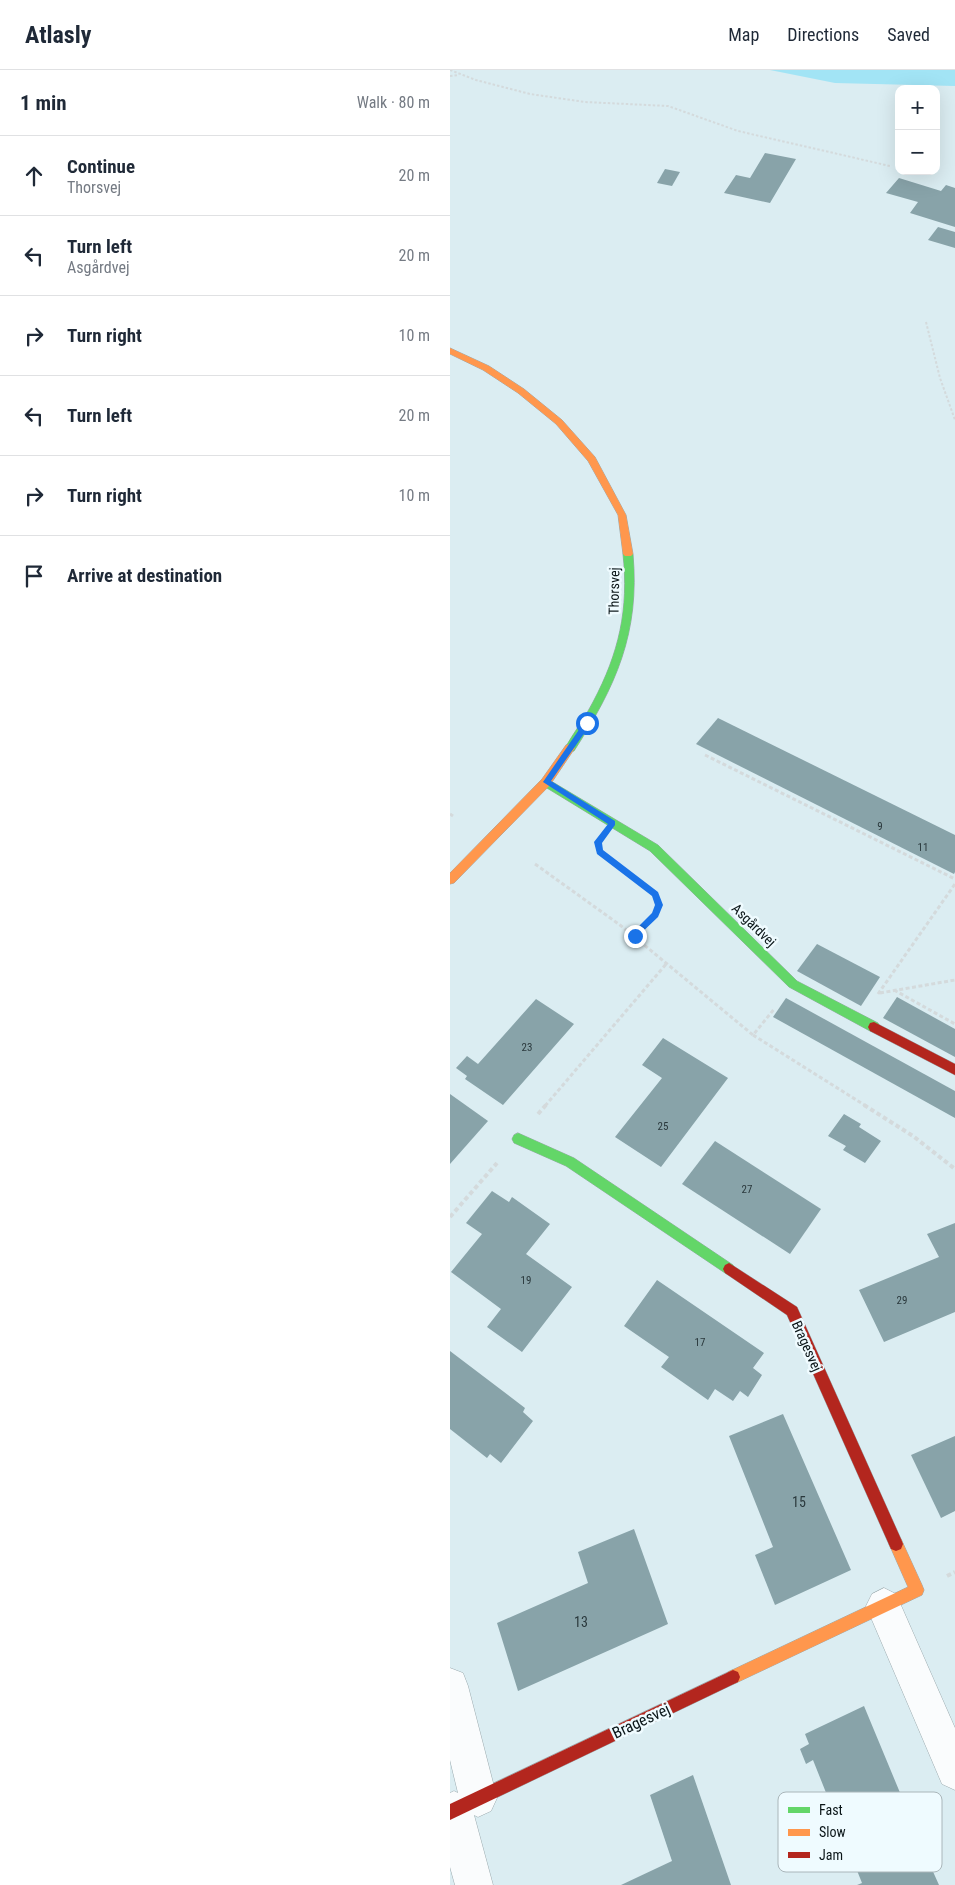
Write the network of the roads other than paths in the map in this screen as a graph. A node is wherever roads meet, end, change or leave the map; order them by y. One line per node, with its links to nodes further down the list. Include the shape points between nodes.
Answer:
1 (450, 351): 2 (street, Thorsvej, via 486,368 559,422 592,459 622,515 631,571 629,619 612,676 587,723)
2 (546, 782): 3 (street, Thorsvej); 4 (street, Asgårdvej, via 654,848 793,984)
3 (450, 880)
4 (955, 1070)
5 (518, 1139): 6 (street, Bragesvej, via 570,1162 792,1311 917,1590)
6 (884, 1606): 8 (street); 9 (street, Bragesvej)
7 (450, 1686): 9 (street)
8 (955, 1771)
9 (461, 1807): 10 (street)
10 (474, 1885)

